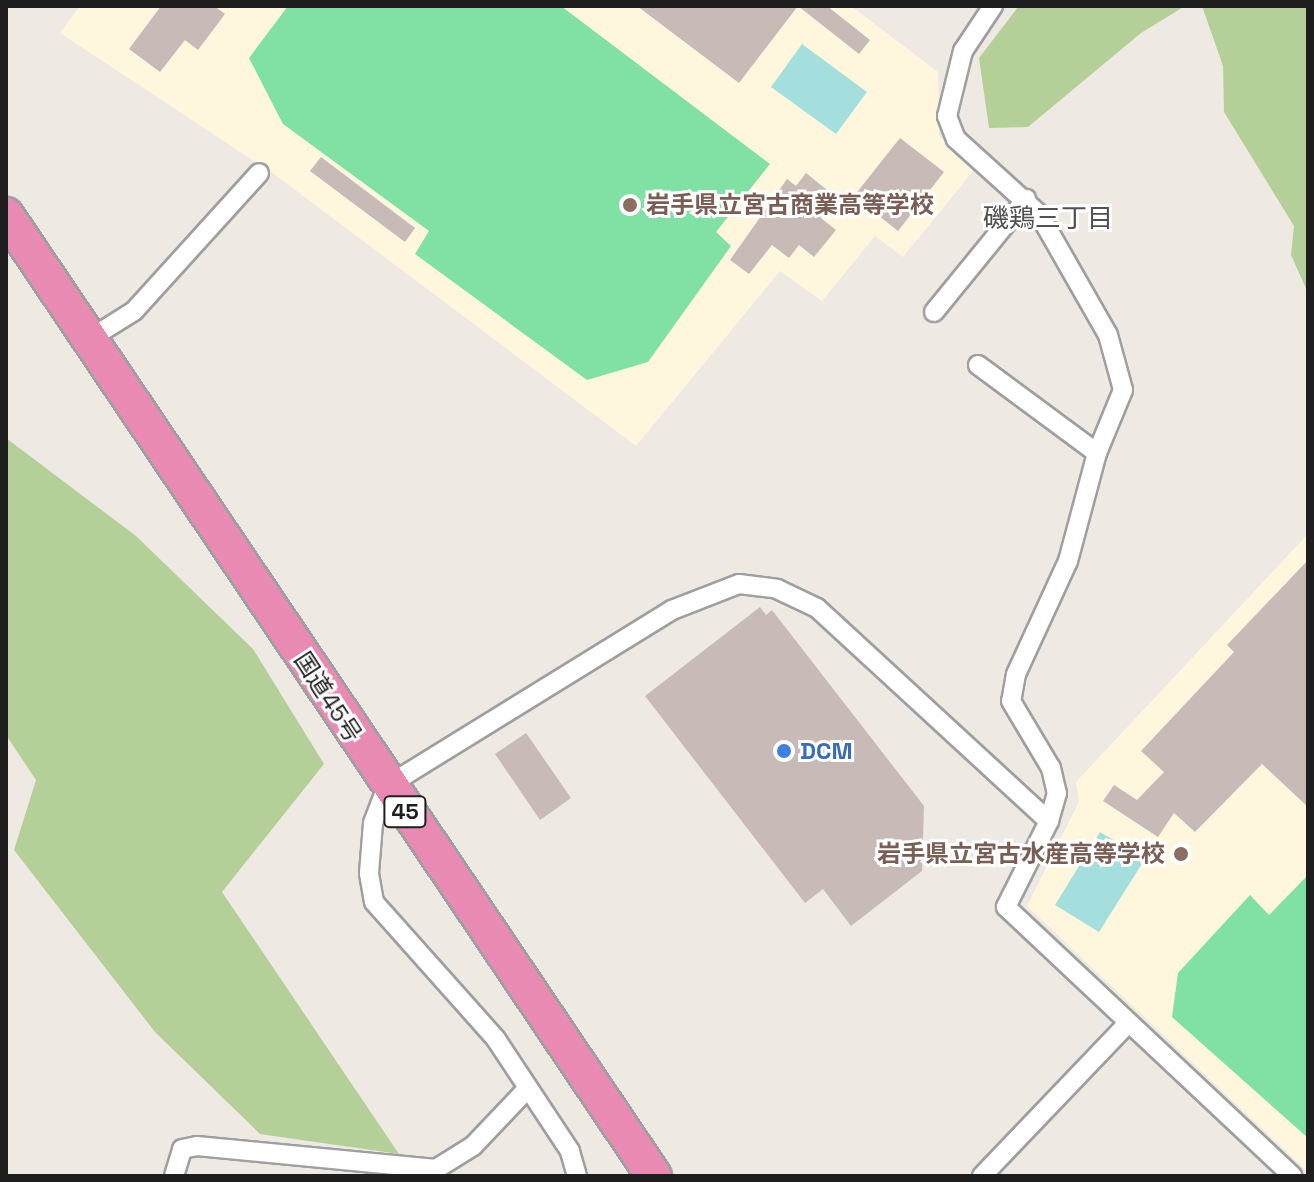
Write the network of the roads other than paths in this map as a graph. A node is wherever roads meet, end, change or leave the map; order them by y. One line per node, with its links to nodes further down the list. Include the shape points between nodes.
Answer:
1 (993, 6): 3 (street, via 963,51 947,116 956,139)
2 (259, 173): 6 (street, via 134,311)
3 (1026, 199): 5 (street); 8 (street, via 1058,245 1120,361 1123,390)
4 (6, 215): 6 (highway, 国道45号 / 45)
5 (934, 312)
6 (91, 338): 9 (highway, 国道45号 / 45)
7 (978, 365): 8 (street)
8 (1097, 453): 10 (street, via 1068,561 1016,674 1011,701 1051,768 1057,793)
9 (387, 786): 10 (street, via 672,610 739,584 777,589 817,608); 12 (street, via 368,852 374,902 496,1039); 15 (highway, 国道45号 / 45)
10 (1049, 821): 11 (street, via 1006,907)
11 (1128, 1023): 16 (street); 17 (street)
12 (528, 1088): 13 (street, via 473,1146 436,1169 197,1146 182,1149); 14 (street, via 570,1151)
13 (174, 1176)
14 (577, 1176)
15 (654, 1176)
16 (982, 1176)
17 (1292, 1176)

